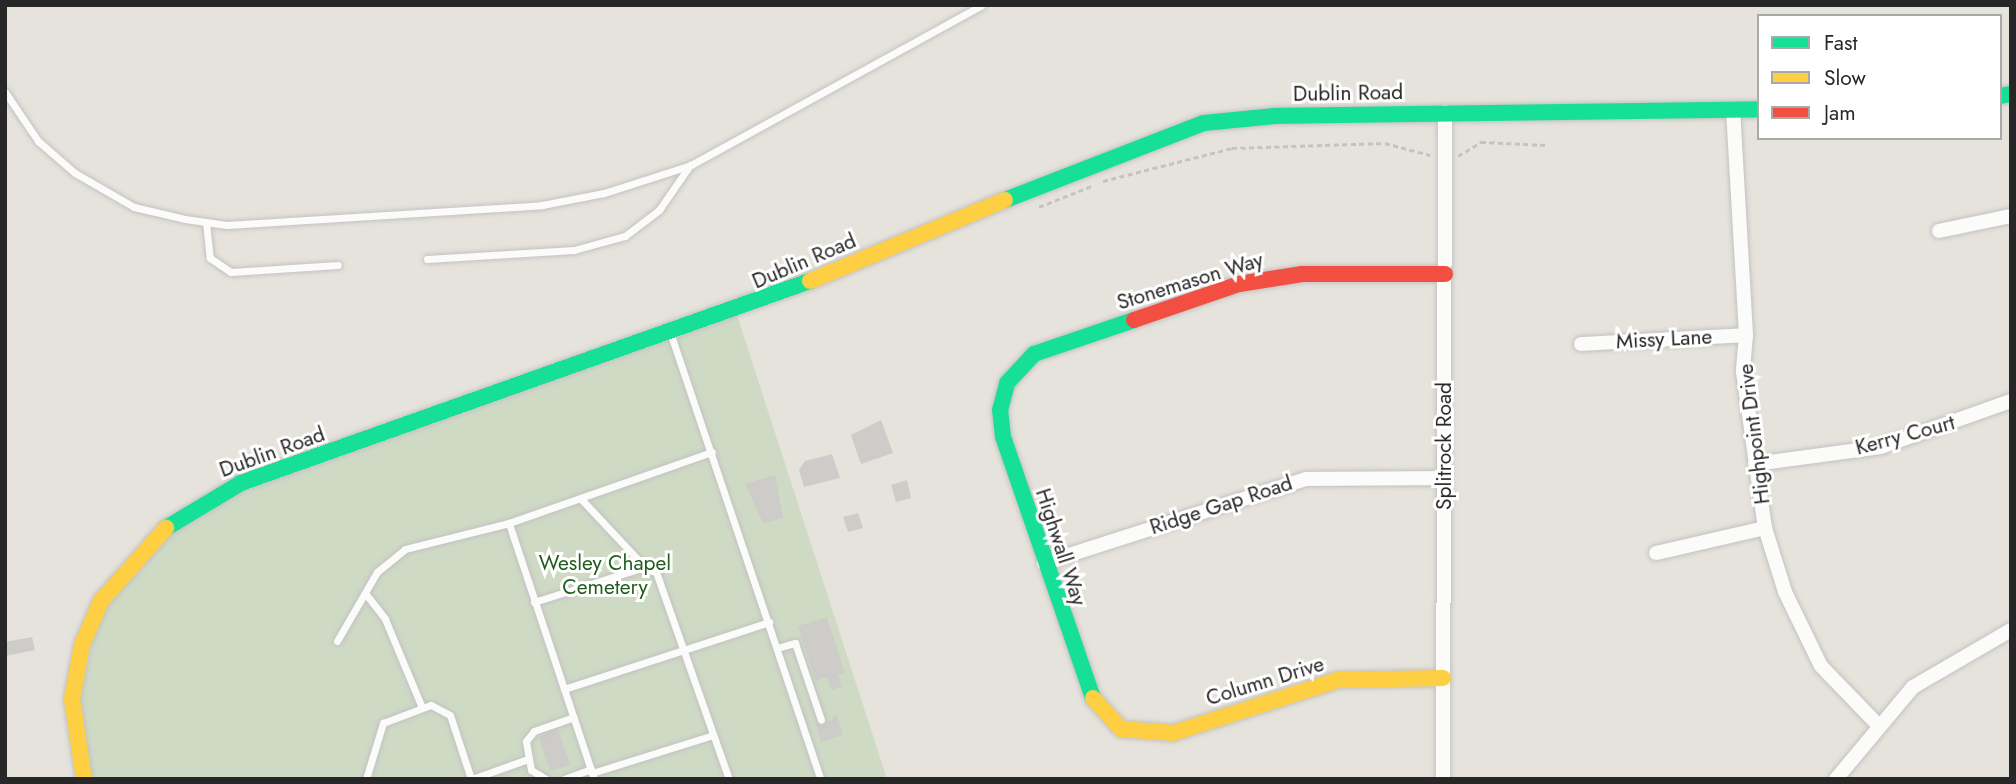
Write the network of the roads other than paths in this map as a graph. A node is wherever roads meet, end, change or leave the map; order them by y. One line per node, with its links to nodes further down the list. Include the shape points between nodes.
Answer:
1 (982, 5): 6 (lane)
2 (5, 92): 8 (lane, via 38,141 75,173 134,207)
3 (1733, 109): 4 (main road, Dublin Road); 5 (main road, Dublin Road); 14 (street, Highpoint Drive)
4 (1757, 109)
5 (1445, 113): 12 (street, Splitrock Road); 13 (main road, Dublin Road, via 1204,123)
6 (691, 164): 8 (lane, via 604,193 542,205); 10 (lane, via 659,210 625,236 574,250)
7 (2011, 216): 9 (street)
8 (206, 222): 11 (lane, via 210,258 231,272)
9 (1939, 231)
10 (427, 259)
11 (338, 265)
12 (1445, 274): 16 (main road, Stonemason Way, via 1269,276 1047,348 1024,361); 20 (street, Splitrock Road)
13 (671, 335): 18 (lane); 47 (main road, Dublin Road, via 241,483 170,523 114,580 82,645 73,721)
14 (1746, 335): 15 (street, Missy Lane); 19 (street, Highpoint Drive, via 1743,372)
15 (1581, 344)
16 (1007, 383): 25 (main road, Highwall Way, via 1000,410 1003,437)
17 (2011, 401): 19 (street, Kerry Court, via 1881,447)
18 (712, 452): 21 (lane); 29 (lane)
19 (1755, 464): 23 (street, Highpoint Drive)
20 (1444, 478): 25 (street, Ridge Gap Road, via 1306,479); 34 (street, Splitrock Road)
21 (582, 500): 22 (lane); 26 (lane)
22 (509, 523): 27 (lane, via 405,549 377,572); 28 (lane)
23 (1765, 528): 24 (street); 42 (street, Highpoint Drive, via 1785,592 1821,666)
24 (1656, 553)
25 (1044, 563): 40 (main road, Highwall Way, via 1085,688)
26 (648, 569): 28 (lane); 33 (lane, via 662,579)
27 (365, 593): 31 (lane); 36 (lane, via 386,619)
28 (534, 602): 35 (lane)
29 (769, 622): 32 (lane); 33 (lane)
30 (2011, 630): 42 (street, via 1913,687)
31 (337, 641)
32 (777, 648): 37 (lane, via 795,643); 38 (lane)
33 (683, 650): 35 (lane); 43 (lane)
34 (1443, 678): 40 (main road, Column Drive, via 1338,680 1157,736 1121,729); 53 (street, Splitrock Road)
35 (564, 690): 39 (lane)
36 (421, 705): 46 (lane, via 383,723); 48 (lane, via 450,715)
37 (817, 707): 38 (lane); 41 (lane)
38 (799, 713): 52 (lane)
39 (573, 717): 44 (lane, via 534,731 526,741); 45 (lane)
40 (1105, 718)
41 (821, 720)
42 (1878, 725): 54 (street)
43 (713, 735): 45 (lane); 51 (lane)
44 (528, 759): 48 (lane); 49 (lane)
45 (592, 774): 50 (lane)
46 (361, 778)
47 (84, 779)
48 (471, 779)
49 (546, 779)
50 (564, 779)
51 (729, 779)
52 (820, 779)
53 (1443, 779)
54 (1836, 779)

